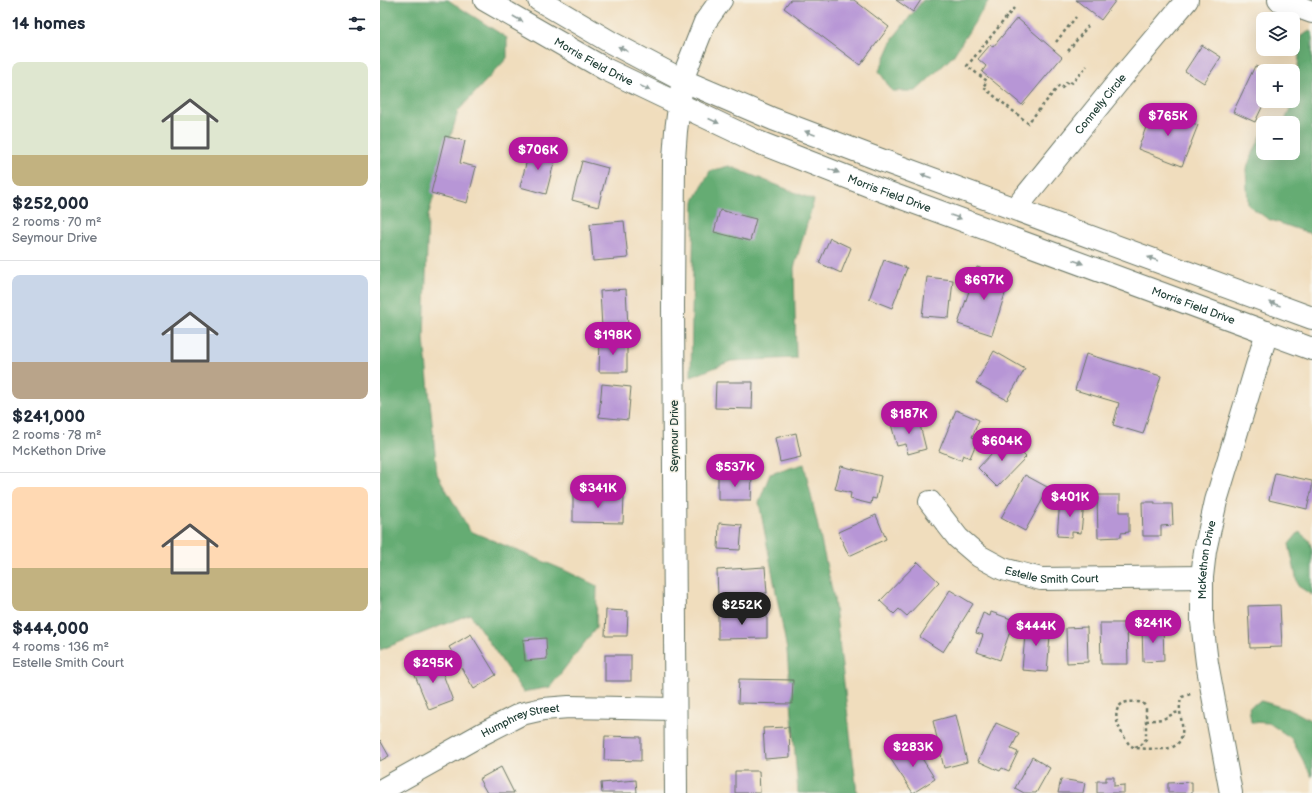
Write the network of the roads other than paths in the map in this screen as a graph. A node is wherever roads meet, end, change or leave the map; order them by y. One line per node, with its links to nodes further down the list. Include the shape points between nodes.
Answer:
1 (485, 0): 8 (street, Morris Field Drive, one-way to 8, via 605,69)
2 (539, 0): 7 (street, one-way to 2)
3 (722, 0): 7 (street, Seymour Drive, via 705,22)
4 (1187, 0): 9 (street, Connelly Circle)
5 (1279, 0): 6 (street)
6 (1312, 12)
7 (682, 80): 8 (street, Seymour Drive); 9 (street, one-way to 7, via 859,152)
8 (679, 105): 11 (street, Morris Field Drive, one-way to 11, via 758,142 868,185); 15 (street, Seymour Drive, via 674,175 673,315)
9 (1016, 208): 10 (street, one-way to 9)
10 (1312, 318)
11 (1267, 332): 12 (street, Morris Field Drive); 14 (street, McKethon Drive, via 1216,501)
12 (1312, 349)
13 (930, 502): 14 (street, Estelle Smith Court, via 958,538 979,556 1003,569 1041,579)
14 (1202, 577): 18 (street, McKethon Drive, via 1202,622 1207,663)
15 (676, 709): 16 (street, Humphrey Street, via 569,707 521,714); 17 (street, Seymour Drive)
16 (380, 791)
17 (676, 793)
18 (1231, 793)

